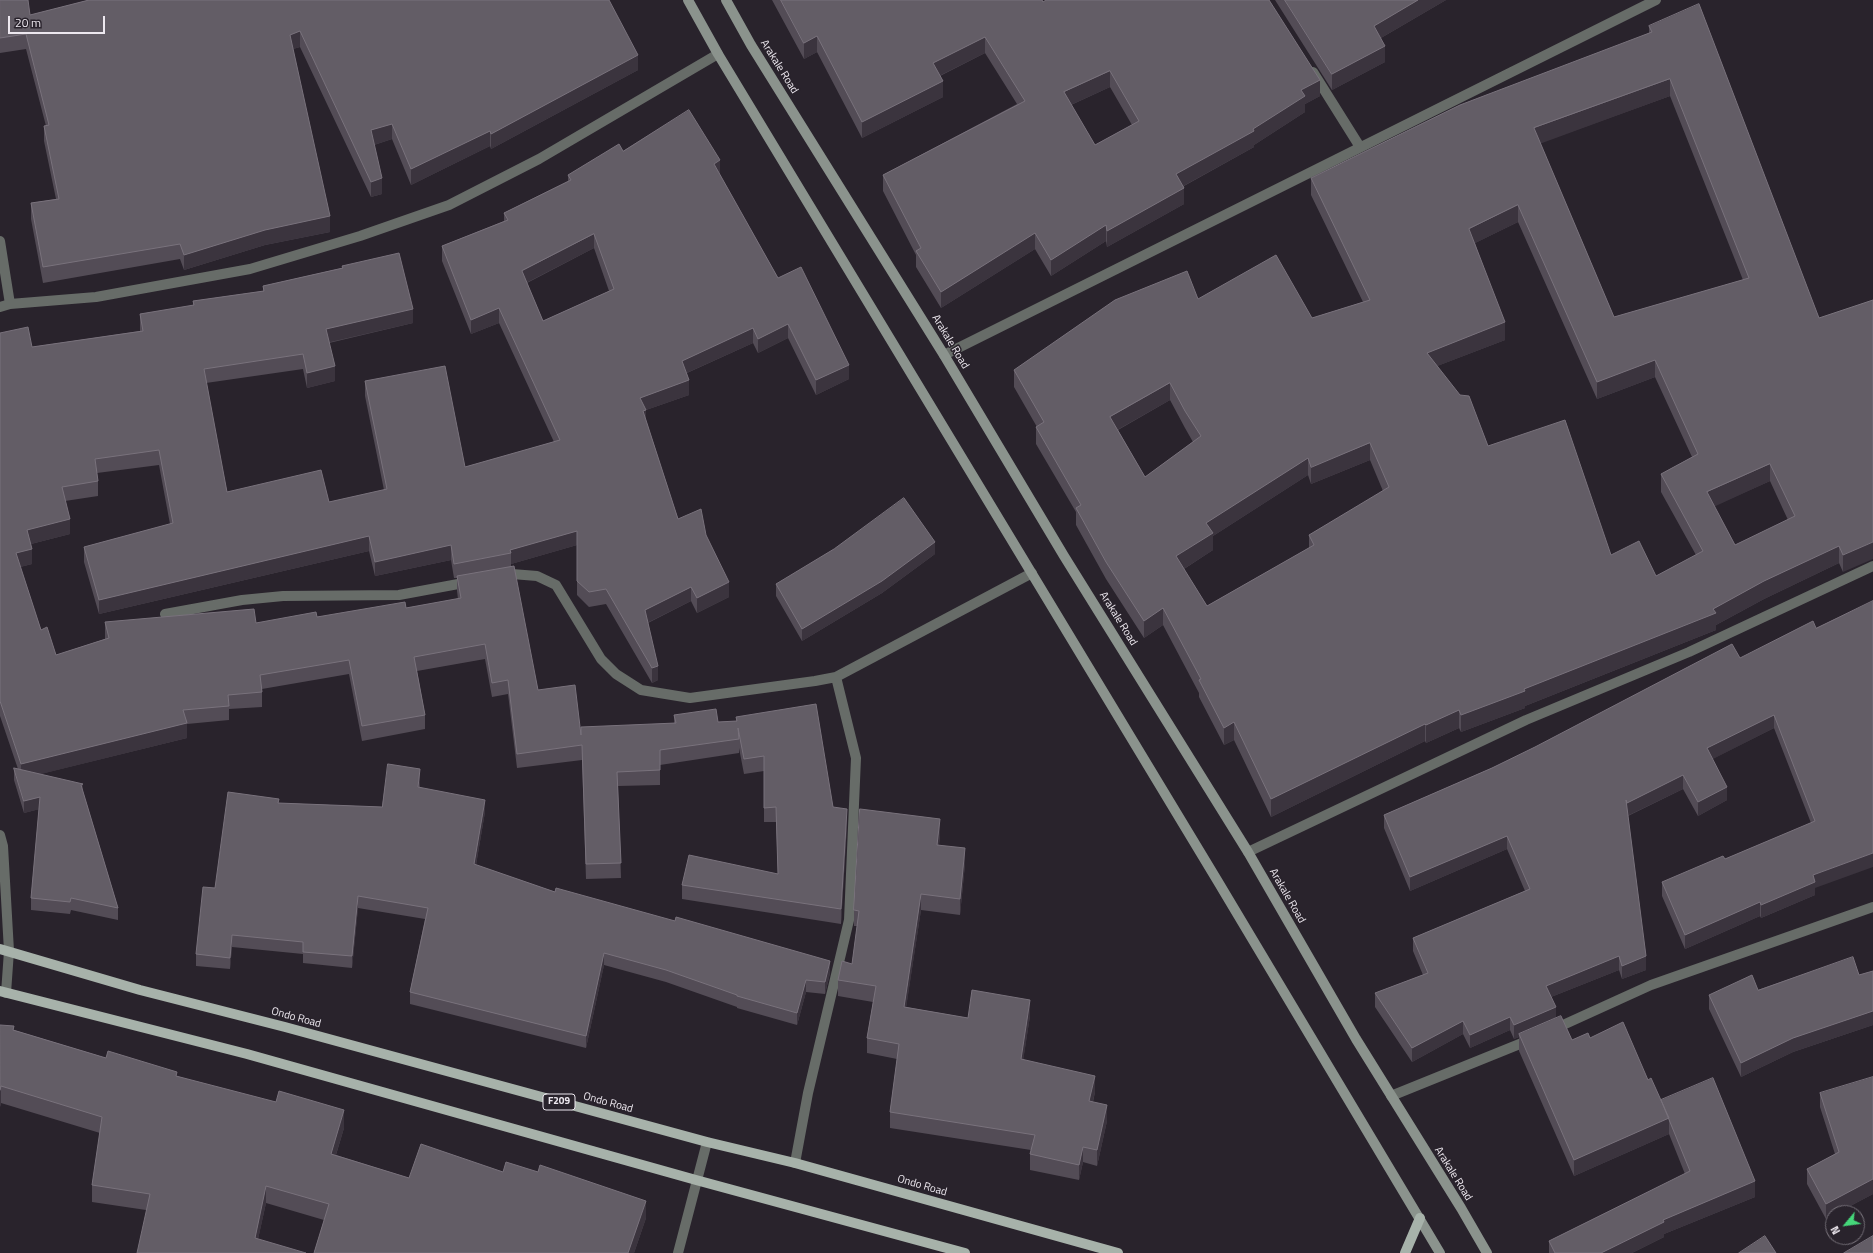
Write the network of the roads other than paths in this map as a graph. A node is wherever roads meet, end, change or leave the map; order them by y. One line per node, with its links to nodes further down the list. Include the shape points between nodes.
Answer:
1 (688, 0): 4 (main road)
2 (726, 0): 9 (main road, Arakale Road, via 751,45)
3 (1656, 0): 6 (street)
4 (718, 54): 8 (street, via 539,159 449,205 360,236 250,269 96,297); 11 (main road)
5 (1309, 67): 6 (street)
6 (1360, 147): 9 (street)
7 (0, 241): 8 (street)
8 (5, 305)
9 (944, 355): 15 (main road, Arakale Road, via 1064,556)
10 (1873, 566): 15 (street, via 1689,652 1526,720)
11 (1032, 573): 13 (street); 23 (main road)
12 (165, 614): 13 (street, via 242,600 283,596 399,595 512,574 538,576 556,585 601,659 616,674 641,690 690,698)
13 (836, 677): 21 (street, via 856,758 849,920 808,1093)
14 (0, 835): 17 (street, via 3,846)
15 (1248, 852): 19 (main road, Arakale Road, via 1356,1039)
16 (1873, 907): 19 (street, via 1651,985 1520,1044)
17 (5, 950): 18 (street); 20 (main road, Ondo Road / F209, via 140,990)
18 (3, 992): 22 (main road, via 247,1054)
19 (1392, 1096): 29 (main road, Arakale Road)
20 (707, 1142): 21 (main road, Ondo Road / F209); 22 (street)
21 (795, 1163): 26 (main road, Ondo Road / F209)
22 (696, 1180): 24 (street); 25 (main road)
23 (1420, 1218): 27 (main road); 28 (main road)
24 (678, 1253)
25 (965, 1253)
26 (1118, 1253)
27 (1405, 1253)
28 (1440, 1253)
29 (1487, 1253)

